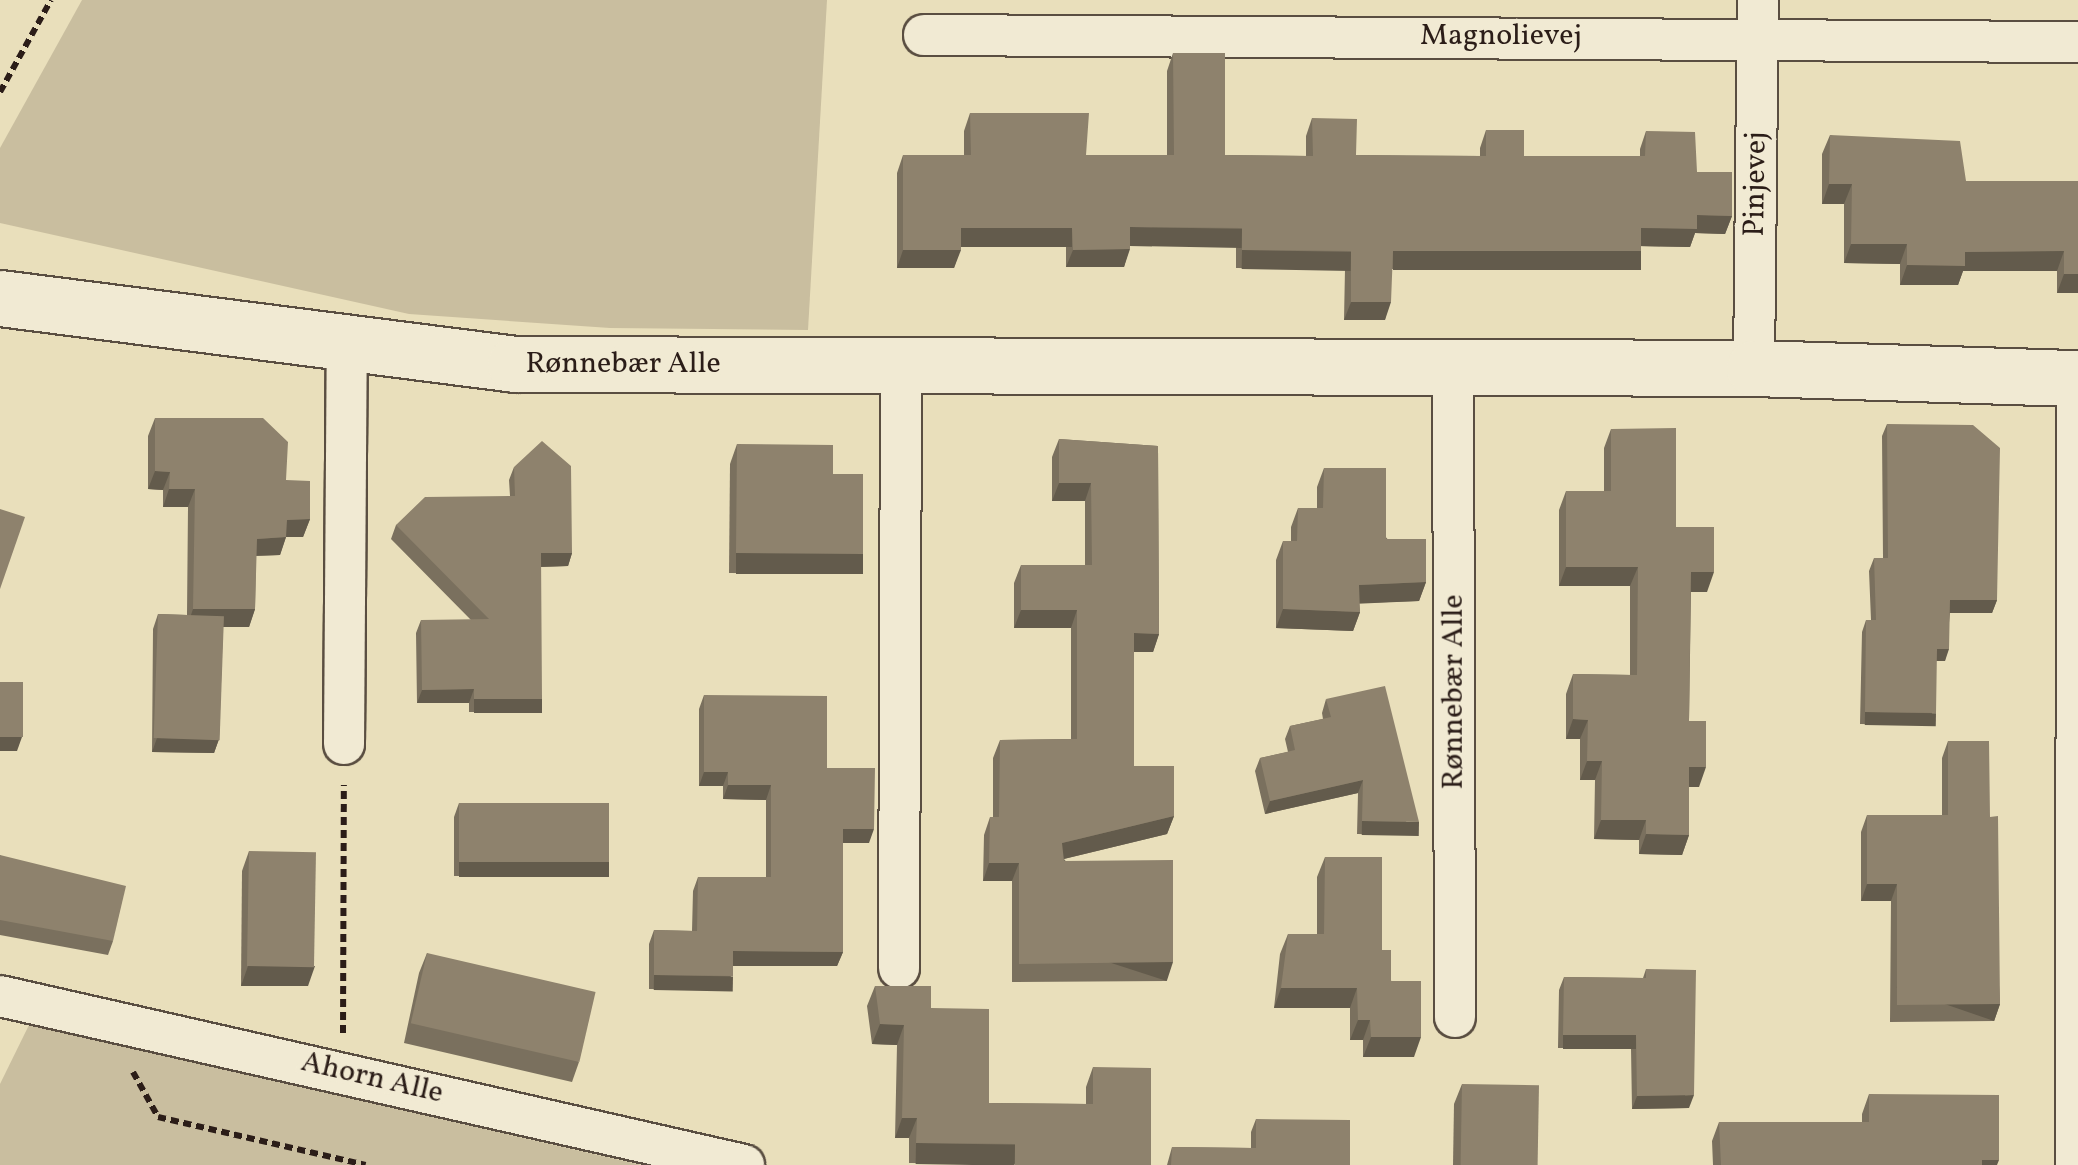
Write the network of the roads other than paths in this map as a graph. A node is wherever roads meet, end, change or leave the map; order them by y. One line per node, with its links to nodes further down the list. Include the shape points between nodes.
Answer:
1 (1758, 18): 2 (street, Magnolievej); 3 (street, Magnolievej); 8 (street, Pinjevej)
2 (924, 35)
3 (2078, 42)
4 (0, 298): 5 (main road, Rønnebær Alle)
5 (347, 345): 6 (main road, Rønnebær Alle, via 515,364); 10 (street)
6 (901, 366): 7 (main road, Rønnebær Alle); 11 (street)
7 (1453, 367): 8 (main road, Rønnebær Alle); 13 (street, Rønnebær Alle)
8 (1754, 368): 9 (main road, Rønnebær Alle)
9 (2078, 378): 15 (street)
10 (344, 744)
11 (899, 968)
12 (0, 996): 14 (street, Ahorn Alle)
13 (1455, 1017)
14 (744, 1165)
15 (2076, 1165)

